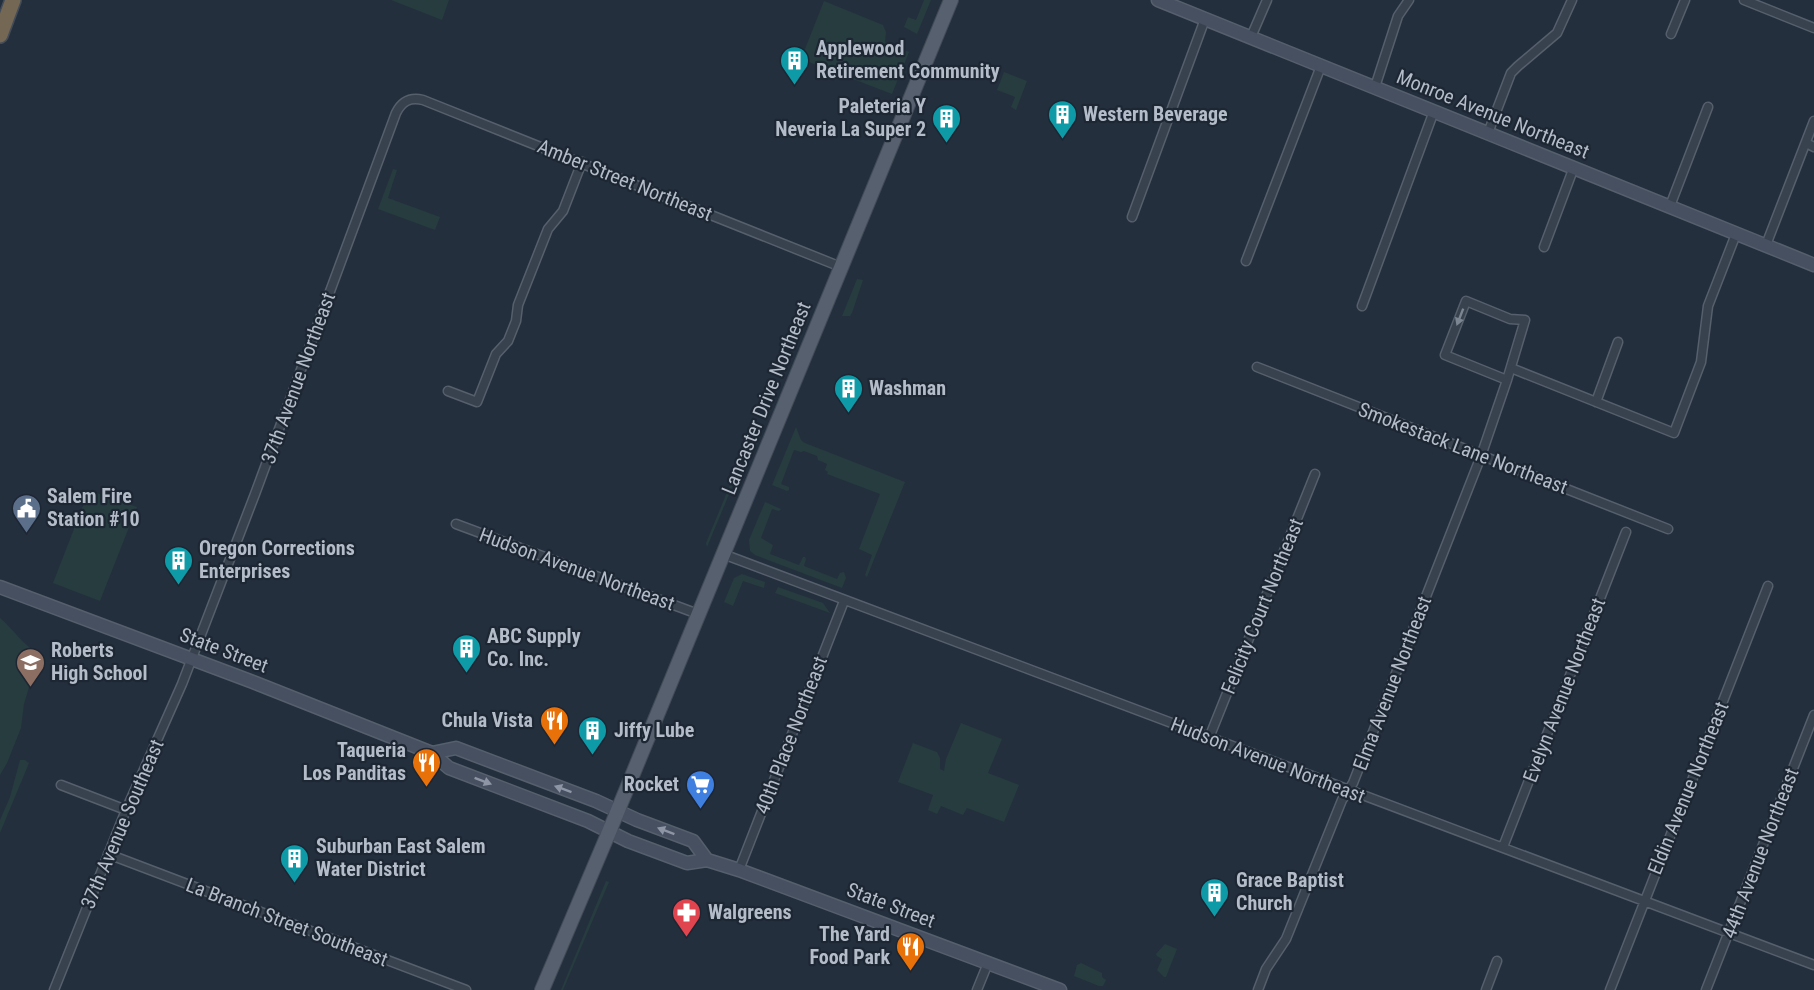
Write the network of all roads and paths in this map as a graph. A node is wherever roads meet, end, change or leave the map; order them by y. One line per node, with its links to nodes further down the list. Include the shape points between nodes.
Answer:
1 (14, 0): 12 (highway)
2 (951, 0): 31 (main road, Lancaster Drive Northeast)
3 (1158, 0): 9 (main road, Monroe Avenue Northeast)
4 (1267, 0): 13 (street)
5 (1409, 0): 15 (street, via 1398,16)
6 (1572, 0): 20 (street, via 1557,33 1511,73)
7 (1685, 0): 11 (street)
8 (1744, 0): 10 (street)
9 (1205, 19): 13 (main road, Monroe Avenue Northeast); 25 (street)
10 (1814, 28)
11 (1671, 34)
12 (0, 35)
13 (1251, 37): 14 (main road, Monroe Avenue Northeast)
14 (1321, 66): 15 (main road, Monroe Avenue Northeast); 29 (street)
15 (1375, 87): 18 (main road, Monroe Avenue Northeast)
16 (407, 100): 22 (street, Amber Street Northeast, via 423,100); 49 (street, 37th Avenue Northeast, via 396,113)
17 (1708, 107): 24 (street)
18 (1434, 111): 20 (main road, Monroe Avenue Northeast); 32 (street)
19 (1814, 121): 21 (street)
20 (1488, 133): 23 (main road, Monroe Avenue Northeast)
21 (1810, 145): 27 (street)
22 (582, 162): 31 (street, Amber Street Northeast); 37 (street, via 563,210 548,229 508,341 496,354 477,402)
23 (1574, 167): 24 (main road, Monroe Avenue Northeast); 28 (street)
24 (1670, 206): 26 (main road, Monroe Avenue Northeast)
25 (1132, 217)
26 (1736, 234): 27 (main road, Monroe Avenue Northeast); 38 (street, via 1708,306 1701,362 1674,433)
27 (1766, 245): 30 (main road, Monroe Avenue Northeast)
28 (1544, 247)
29 (1246, 261)
30 (1814, 265)
31 (841, 267): 44 (main road, Lancaster Drive Northeast)
32 (1362, 306)
33 (1618, 342): 38 (street)
34 (1257, 367): 39 (street, Smokestack Lane Northeast)
35 (1511, 368): 36 (street, Elma Avenue Northeast); 36 (street, Elma Avenue Northeast, one-way to 36, via 1525,320 1510,319 1466,301 1445,355); 38 (street)
36 (1507, 380): 39 (street, Elma Avenue Northeast)
37 (448, 391)
38 (1596, 402)
39 (1481, 456): 42 (street, Smokestack Lane Northeast); 54 (street, Elma Avenue Northeast)
40 (1315, 474): 51 (street, Felicity Court Northeast)
41 (456, 524): 48 (street, Hudson Avenue Northeast)
42 (1668, 529)
43 (1626, 532): 58 (street, Evelyn Avenue Northeast)
44 (723, 554): 47 (street, Hudson Avenue Northeast); 48 (main road, Lancaster Drive Northeast)
45 (1768, 586): 62 (street, Eldin Avenue Northeast)
46 (0, 587): 49 (main road, State Street)
47 (844, 600): 51 (street, Hudson Avenue Northeast); 61 (street, 40th Place Northeast)
48 (698, 614): 56 (main road, Lancaster Drive Northeast)
49 (191, 659): 52 (main road, State Street); 55 (street, 37th Avenue Southeast)
50 (1814, 715): 63 (street, 44th Avenue Northeast)
51 (1209, 738): 54 (street, Hudson Avenue Northeast)
52 (432, 753): 56 (main road, State Street, one-way to 52, via 456,748); 57 (main road, State Street, one-way to 57, via 449,768)
53 (61, 785): 55 (street)
54 (1348, 790): 58 (street, Hudson Avenue Northeast); 72 (street, Elma Avenue Northeast, via 1286,939 1266,969)
55 (126, 810): 59 (street, 37th Avenue Southeast)
56 (617, 811): 57 (main road, Lancaster Drive Northeast); 60 (main road, State Street, one-way to 56, via 693,841)
57 (609, 832): 60 (main road, State Street, via 687,863); 69 (main road, Lancaster Drive Northeast)
58 (1503, 848): 62 (street, Hudson Avenue Northeast)
59 (108, 854): 67 (street, 37th Avenue Southeast); 68 (street, La Branch Street Southeast)
60 (707, 860): 61 (main road, State Street)
61 (739, 870): 65 (main road, State Street)
62 (1644, 901): 63 (street, Hudson Avenue Northeast); 74 (street, Eldin Avenue Northeast)
63 (1729, 933): 66 (street, Hudson Avenue Northeast); 75 (street, 44th Avenue Northeast)
64 (1497, 961): 73 (street)
65 (988, 963): 70 (street); 71 (main road, State Street)
66 (1814, 965)
67 (54, 990)
68 (466, 990)
69 (542, 990)
70 (977, 990)
71 (1060, 990)
72 (1258, 990)
73 (1486, 990)
74 (1610, 990)
75 (1706, 990)

